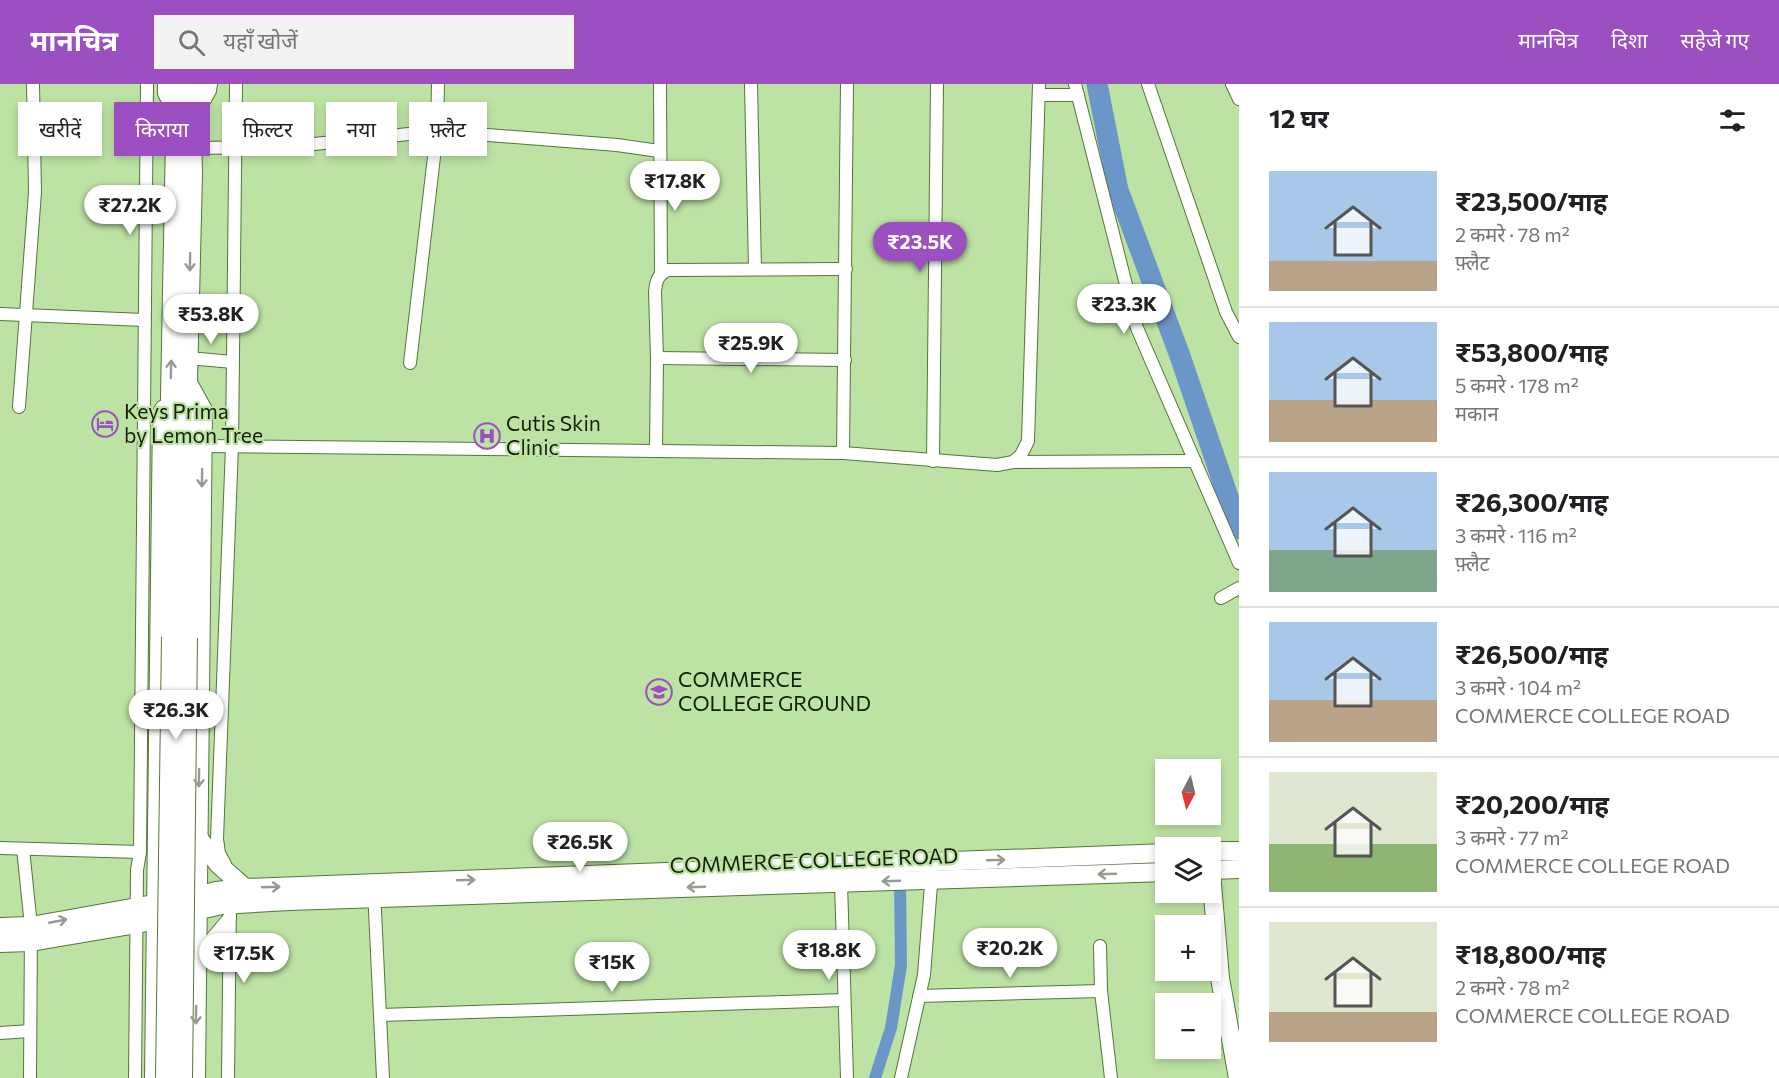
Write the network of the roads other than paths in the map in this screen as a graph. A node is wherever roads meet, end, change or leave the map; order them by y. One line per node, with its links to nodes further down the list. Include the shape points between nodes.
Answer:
1 (33, 84): 36 (street, via 35,192)
2 (147, 84): 37 (street)
3 (167, 84): 18 (street, via 166,93)
4 (177, 84): 19 (main road)
5 (190, 84): 20 (main road)
6 (208, 84): 21 (street)
7 (236, 84): 22 (street)
8 (438, 84): 23 (street)
9 (660, 84): 27 (street)
10 (751, 84): 32 (street)
11 (847, 84): 33 (street)
12 (938, 84): 51 (street)
13 (1148, 84): 38 (street, via 1226,312)
14 (1232, 84): 17 (street)
15 (1077, 89): 16 (street); 52 (street, via 1137,328)
16 (1039, 90): 53 (street, via 1028,441)
17 (1239, 99)
18 (173, 102)
19 (181, 102)
20 (187, 102)
21 (196, 102)
22 (236, 102)
23 (437, 102)
24 (409, 134): 26 (street)
25 (487, 135): 27 (street)
26 (314, 144)
27 (659, 151): 34 (street)
28 (182, 156): 45 (main road, one-way to 28)
29 (191, 156): 39 (main road, one-way to 39)
30 (235, 156): 42 (street)
31 (433, 156): 43 (street)
32 (755, 269): 33 (street); 34 (street, via 668,270)
33 (846, 269): 41 (street)
34 (661, 274): 40 (street, via 655,292)
35 (0, 314): 36 (street)
36 (28, 314): 37 (street); 46 (street)
37 (144, 321): 63 (street)
38 (1239, 337)
39 (188, 358): 42 (street); 44 (main road)
40 (657, 358): 41 (street); 49 (street)
41 (845, 360): 50 (street)
42 (233, 362): 48 (street)
43 (410, 363)
44 (187, 381): 47 (street, via 203,410); 57 (main road)
45 (171, 397): 57 (main road); 74 (street, via 162,413)
46 (19, 407)
47 (205, 446): 48 (street); 58 (street, one-way to 58)
48 (227, 446): 49 (street); 70 (street, via 217,839)
49 (656, 451): 50 (street)
50 (843, 453): 51 (street)
51 (933, 461): 53 (street, via 998,465)
52 (1195, 461): 53 (street); 54 (street)
53 (1013, 462)
54 (1239, 562)
55 (1239, 588): 56 (street)
56 (1221, 598)
57 (180, 638): 93 (main road, bridge); 94 (main road, bridge)
58 (203, 845): 70 (street); 73 (street)
59 (0, 848): 60 (street)
60 (23, 849): 63 (street); 77 (street)
61 (1221, 851): 62 (street)
62 (1239, 851)
63 (140, 852): 75 (street)
64 (1155, 854): 67 (street, one-way to 64)
65 (1239, 869): 66 (street)
66 (1221, 870)
67 (932, 871): 68 (street, COMMERCE COLLEGE ROAD, one-way to 67); 69 (street, COMMERCE COLLEGE ROAD, one-way to 69); 71 (street, one-way to 67); 84 (street)
68 (1155, 872)
69 (841, 883): 71 (street, COMMERCE COLLEGE ROAD, one-way to 71); 85 (street)
70 (232, 891): 71 (street); 73 (street, via 216,891); 80 (street); 96 (street)
71 (374, 891): 87 (street)
72 (1214, 903): 86 (street, via 1220,978)
73 (198, 904): 74 (street); 80 (street)
74 (156, 911): 75 (street); 81 (street)
75 (137, 915): 77 (street); 82 (street)
76 (0, 927): 77 (street)
77 (31, 934): 78 (street); 88 (street)
78 (0, 943)
79 (1100, 946): 83 (street)
80 (197, 956): 95 (street, one-way to 95)
81 (155, 964): 82 (street); 92 (street)
82 (136, 965): 91 (street)
83 (1101, 991): 84 (street); 100 (street)
84 (919, 996): 99 (street)
85 (844, 1000): 87 (street); 98 (street)
86 (1232, 1006): 101 (street)
87 (381, 1015): 97 (street)
88 (30, 1031): 89 (street); 90 (street)
89 (0, 1033)
90 (30, 1078)
91 (135, 1078)
92 (154, 1078)
93 (166, 1078)
94 (182, 1078)
95 (196, 1078)
96 (228, 1078)
97 (383, 1078)
98 (847, 1078)
99 (900, 1078)
100 (1111, 1078)
101 (1238, 1078)

